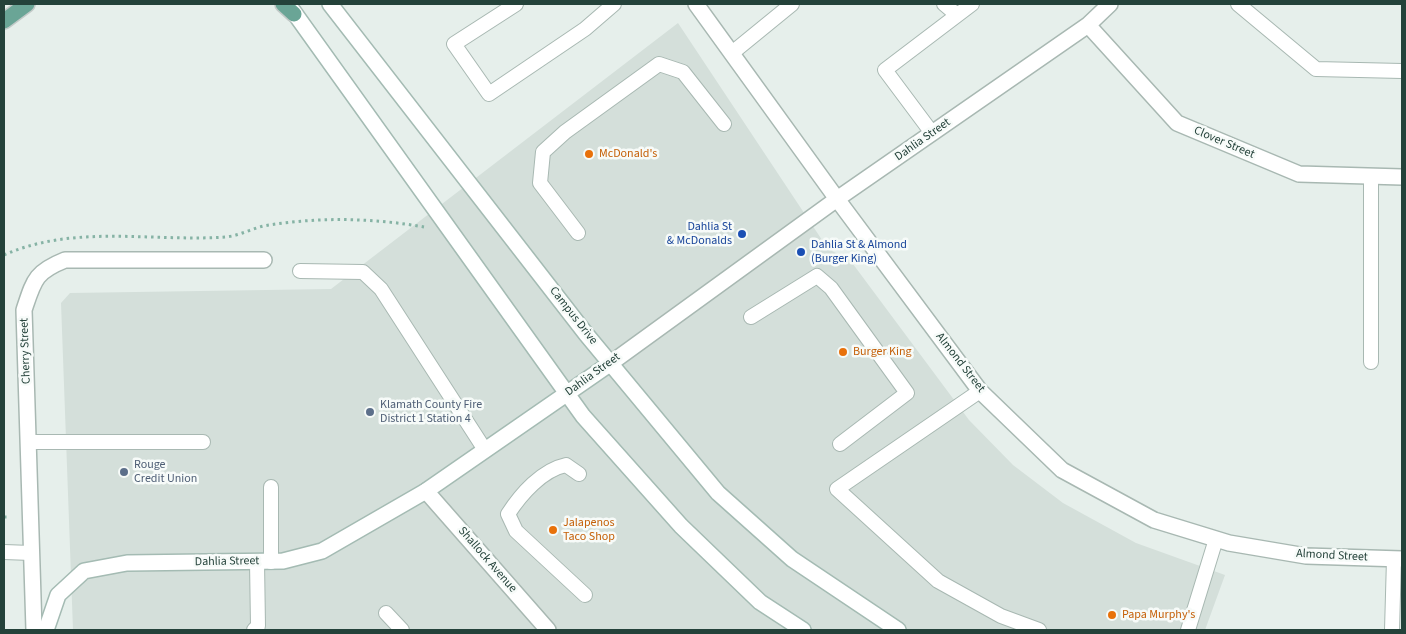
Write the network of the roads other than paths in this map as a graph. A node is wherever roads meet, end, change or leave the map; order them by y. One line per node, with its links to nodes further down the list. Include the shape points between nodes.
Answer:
1 (27, 4): 13 (main road)
2 (330, 4): 27 (street, Campus Drive)
3 (516, 4): 4 (lane, via 454,44 490,94 585,29)
4 (614, 4)
5 (696, 4): 15 (street, Almond Street)
6 (792, 4): 15 (lane)
7 (944, 4): 12 (lane)
8 (972, 4): 12 (lane)
9 (1110, 4): 14 (street, Dahlia Street)
10 (1238, 4): 16 (lane, via 1316,69)
11 (288, 7): 29 (street)
12 (957, 15): 18 (lane, via 886,70)
13 (4, 21)
14 (1088, 24): 18 (street, Dahlia Street); 19 (street, Clover Street, via 1177,123 1299,174)
15 (732, 53): 21 (street, Almond Street)
16 (1402, 71)
17 (724, 124): 22 (lane, via 683,72 659,64 565,132 543,152 540,183)
18 (932, 133): 21 (street, Dahlia Street)
19 (1371, 176): 20 (street, Clover Street); 26 (lane)
20 (1402, 177)
21 (837, 199): 27 (street, Dahlia Street); 28 (street, Almond Street)
22 (578, 233)
23 (264, 260): 30 (street, Cherry Street, via 65,260 46,268 34,281 24,310)
24 (300, 271): 33 (lane, via 363,272 372,278)
25 (751, 317): 32 (lane, via 817,276 831,288 907,393)
26 (1371, 362)
27 (610, 363): 29 (street, Dahlia Street); 50 (street, Campus Drive, via 718,493 792,559)
28 (980, 391): 37 (street, Almond Street, via 1062,470 1154,520); 51 (lane, via 837,489 938,582 1001,616)
29 (567, 394): 33 (street, Dahlia Street); 49 (street, via 681,526 760,602)
30 (29, 442): 31 (lane); 39 (street, Cherry Street)
31 (203, 442)
32 (840, 444)
33 (485, 450): 36 (street, Dahlia Street)
34 (578, 474): 42 (lane, via 566,465 554,467 518,498 508,514 516,531)
35 (271, 487): 41 (lane)
36 (426, 491): 41 (street, Dahlia Street, via 322,551 283,561); 48 (street, Shallock Avenue)
37 (1216, 539): 40 (street, Almond Street, via 1306,556); 52 (lane)
38 (4, 552): 39 (lane)
39 (31, 553): 45 (street, Cherry Street)
40 (1398, 559): 53 (lane)
41 (264, 562): 44 (lane); 46 (street, Dahlia Street, via 127,562 84,571 58,595)
42 (585, 596)
43 (386, 613): 47 (lane)
44 (261, 629)
45 (34, 630)
46 (46, 630)
47 (402, 630)
48 (548, 630)
49 (803, 630)
50 (898, 630)
51 (1039, 630)
52 (1188, 630)
53 (1392, 630)

